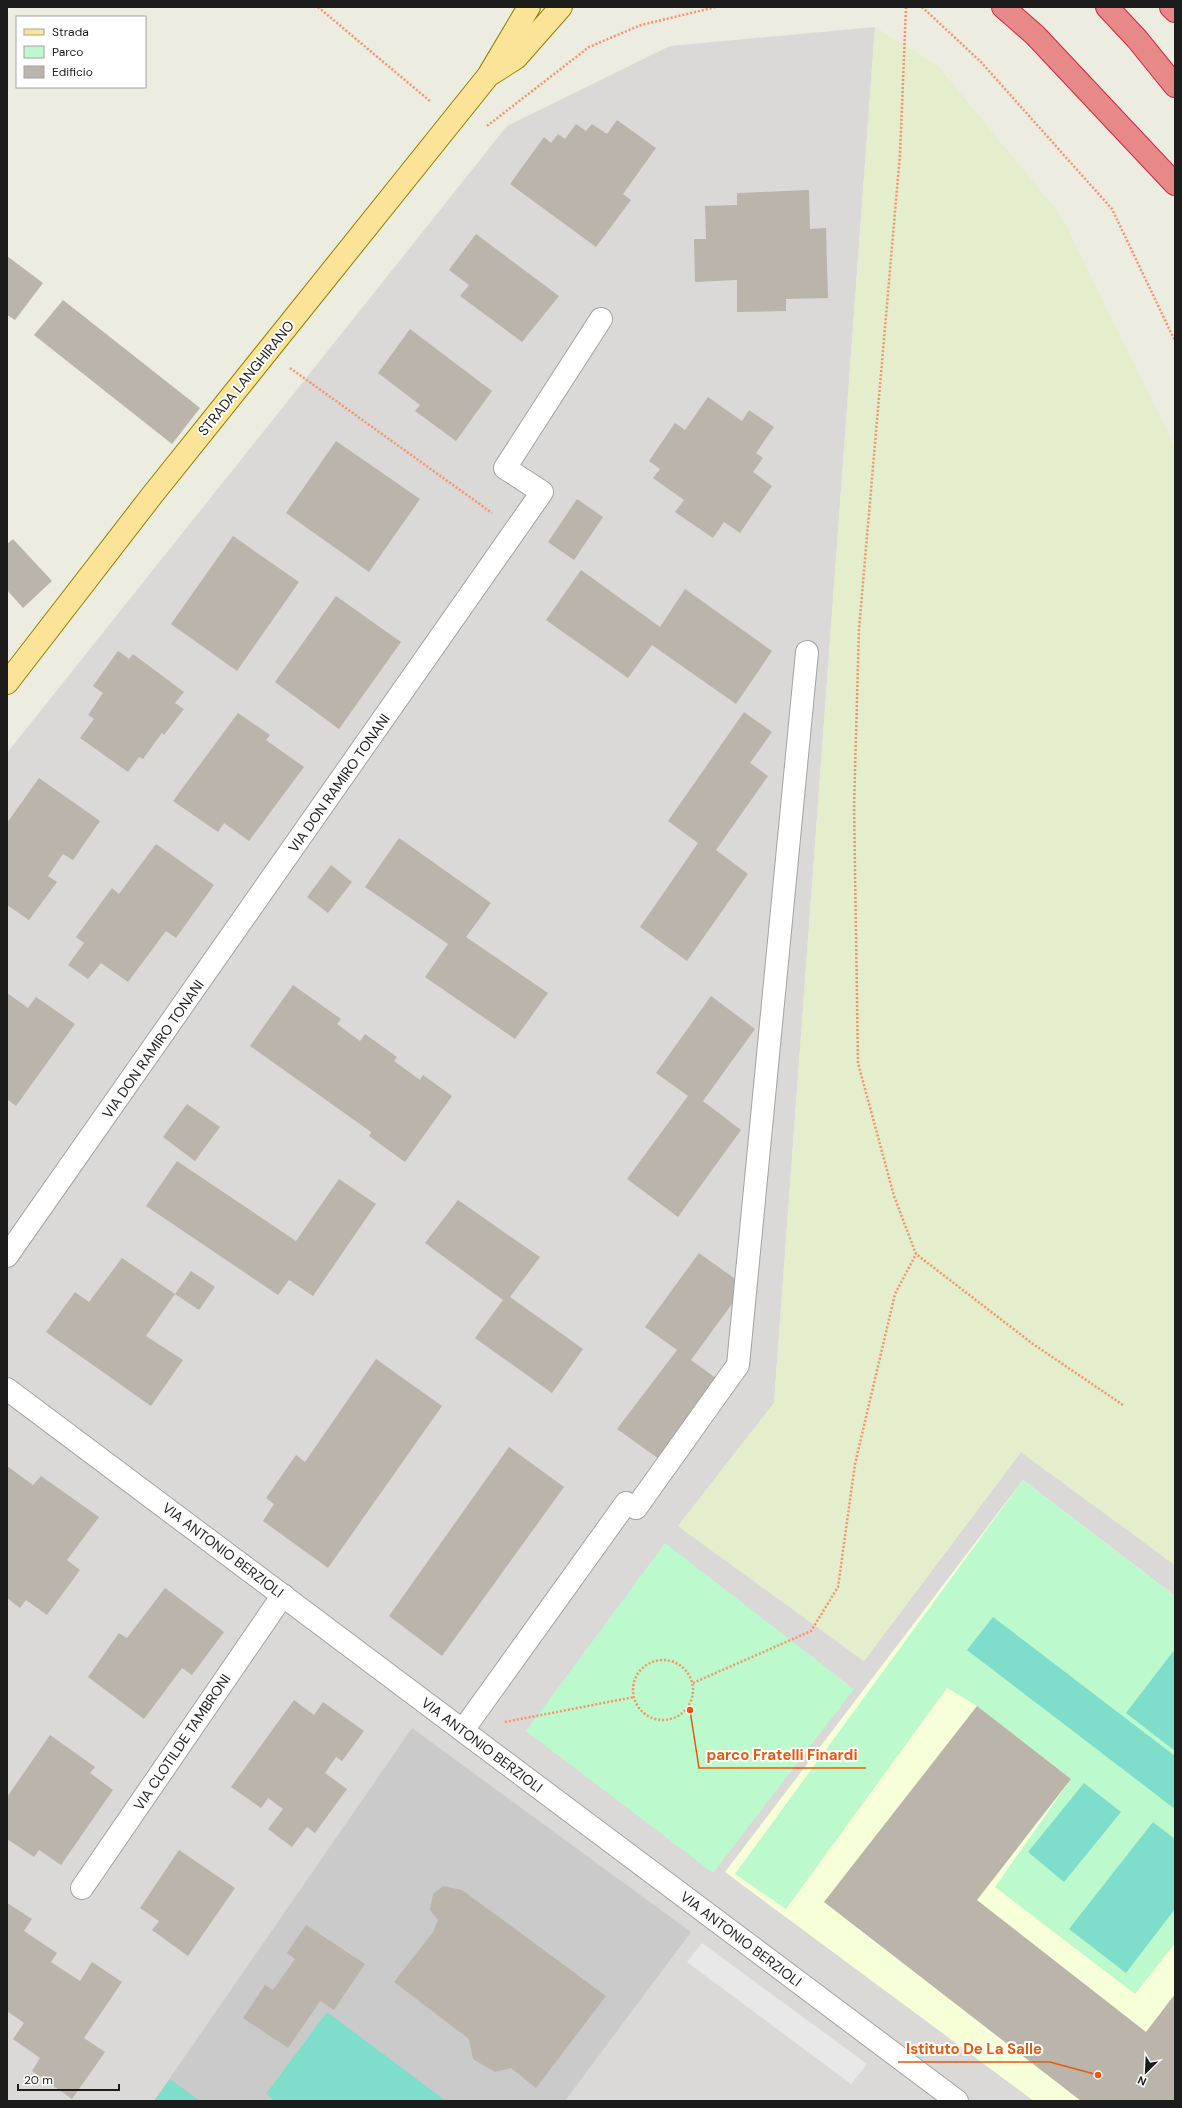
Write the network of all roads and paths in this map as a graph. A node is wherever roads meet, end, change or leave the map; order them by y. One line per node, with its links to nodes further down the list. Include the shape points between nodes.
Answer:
1 (318, 7): 13 (path)
2 (529, 7): 11 (main road, STRADA LANGHIRANO)
3 (561, 7): 11 (main road, STRADA LANGHIRANO, via 516,58)
4 (716, 7): 13 (path, via 641,24 589,47 476,135)
5 (906, 7): 21 (path, via 900,154 859,629 854,806 858,1063 894,1196)
6 (922, 7): 16 (path, via 981,62 1112,209)
7 (1003, 7): 14 (highway, via 1035,35)
8 (1107, 7): 12 (highway)
9 (1171, 7): 10 (highway)
10 (1175, 11)
11 (488, 76): 13 (main road, STRADA LANGHIRANO)
12 (1175, 86)
13 (454, 119): 17 (main road, STRADA LANGHIRANO)
14 (1175, 184)
15 (601, 319): 18 (street, VIA DON RAMIRO TONANI, via 505,468 542,492)
16 (1175, 341)
17 (267, 351): 18 (path); 20 (main road, STRADA LANGHIRANO)
18 (516, 530): 22 (street, VIA DON RAMIRO TONANI)
19 (807, 652): 28 (street, via 738,1365 636,1508 626,1503)
20 (7, 683)
21 (916, 1254): 24 (path, via 1033,1344); 26 (path, via 895,1294 855,1464 838,1587 811,1631)
22 (7, 1256)
23 (7, 1389): 25 (street, VIA ANTONIO BERZIOLI)
24 (1123, 1406)
25 (284, 1595): 28 (street, VIA ANTONIO BERZIOLI); 29 (street, VIA CLOTILDE TAMBRONI)
26 (693, 1683): 27 (path, via 683,1667 669,1660 658,1660 644,1666 638,1674 634,1684); 27 (path, via 694,1694 687,1709 677,1718 654,1719 638,1707)
27 (634, 1697): 28 (path)
28 (463, 1730): 30 (street, VIA ANTONIO BERZIOLI)
29 (82, 1888)
30 (957, 2101)

